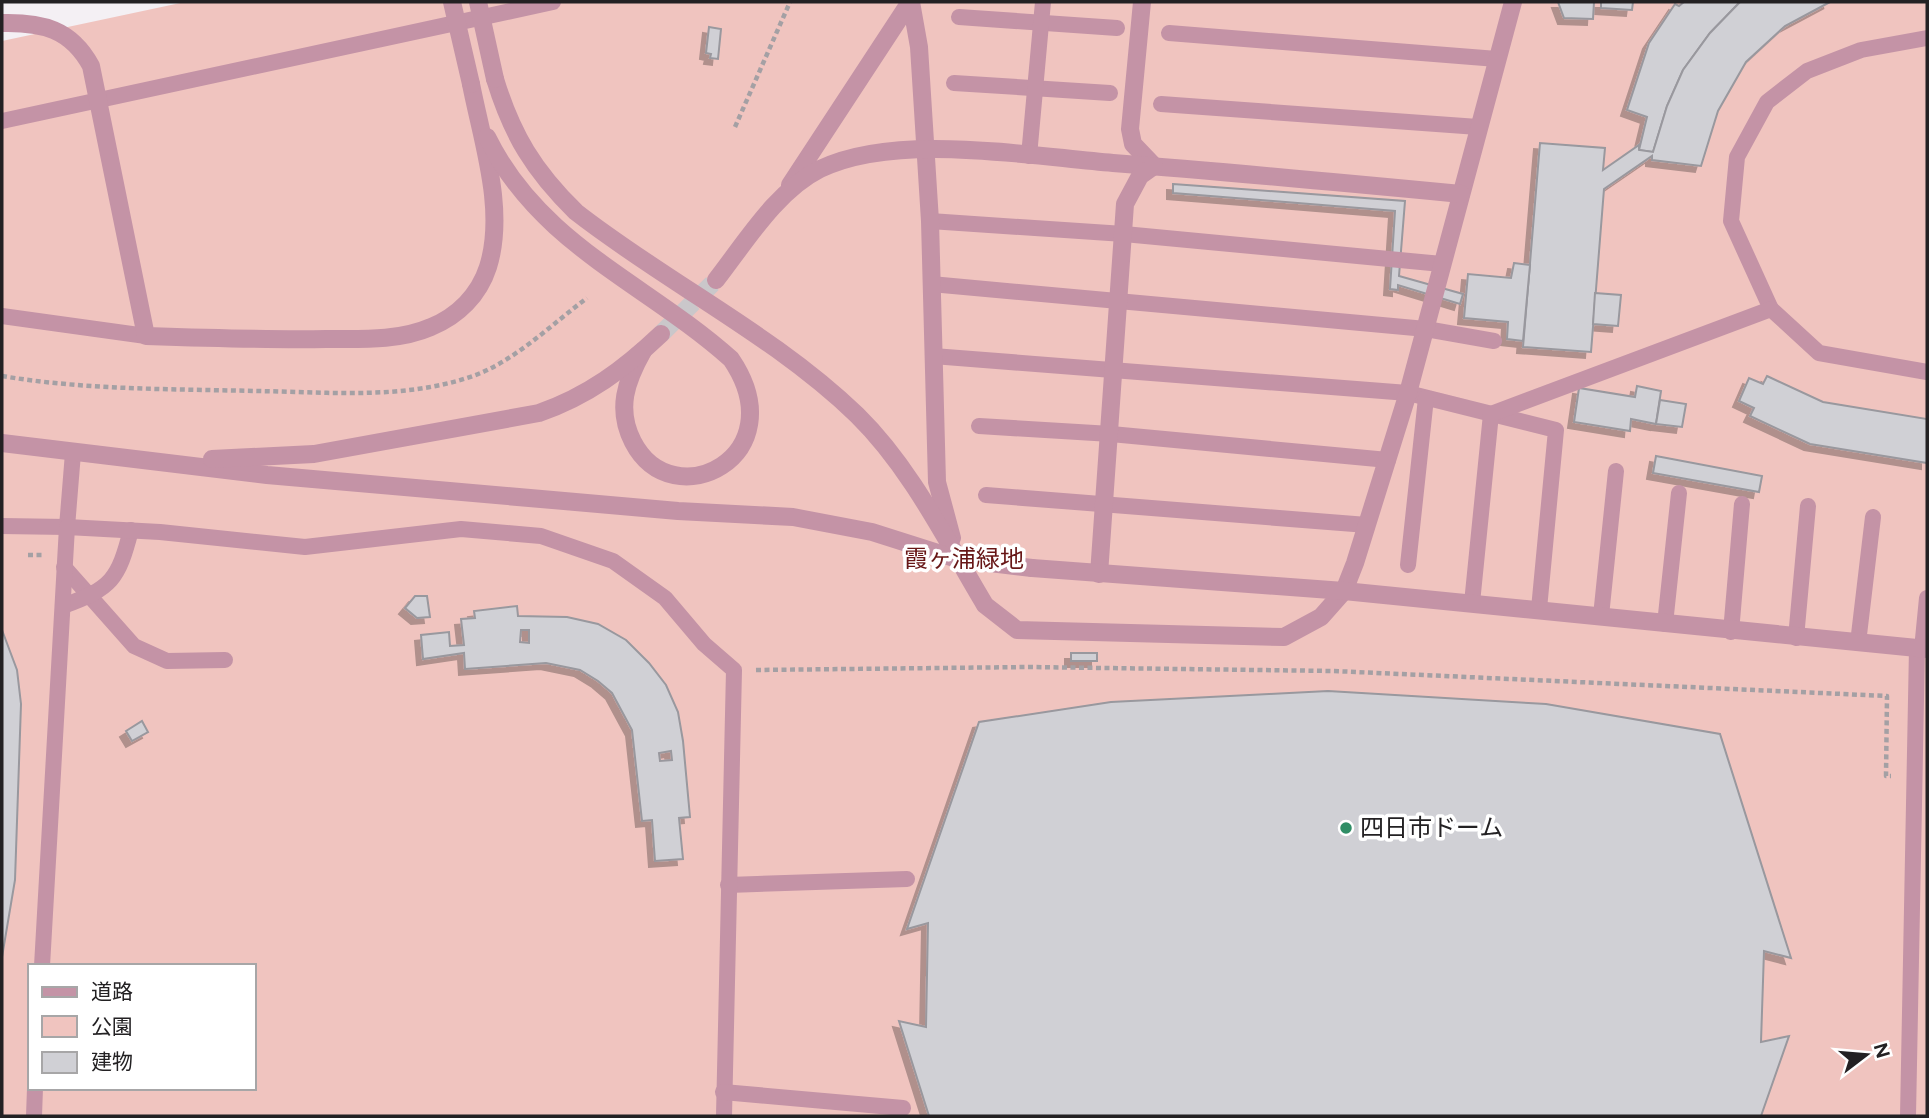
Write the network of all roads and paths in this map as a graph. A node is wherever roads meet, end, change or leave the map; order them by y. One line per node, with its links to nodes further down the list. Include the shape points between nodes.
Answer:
1 (452, 2): 17 (street, bridge)
2 (478, 2): 67 (street, bridge, via 508,120 550,186 610,238 799,366 856,415 903,470)
3 (553, 2): 20 (lane)
4 (790, 2): 24 (path)
5 (911, 2): 25 (street); 29 (street)
6 (1044, 2): 10 (lane)
7 (1142, 2): 27 (street, via 1130,129 1133,144)
8 (1513, 2): 15 (street)
9 (959, 17): 10 (lane)
10 (1042, 22): 12 (lane); 18 (lane)
11 (2, 23): 20 (street, via 40,26 74,40 91,66)
12 (1117, 28)
13 (1169, 33): 15 (lane)
14 (1927, 38): 37 (lane, via 1861,50 1807,71 1766,102 1737,158 1731,221)
15 (1497, 59): 23 (street)
16 (954, 83): 18 (lane)
17 (471, 84): 41 (street, via 493,200 493,237 478,290 448,319 407,335 373,339); 43 (street, via 496,156 532,205 573,244 711,341 745,379 751,423 744,443 732,457 695,476 655,470 641,457 627,424 624,392)
18 (1036, 88): 19 (lane); 26 (lane)
19 (1110, 93)
20 (100, 100): 22 (lane); 41 (street)
21 (1161, 104): 23 (lane)
22 (2, 121)
23 (1478, 127): 28 (street)
24 (735, 128)
25 (926, 148): 26 (street); 29 (street, via 893,149 838,161 817,170); 30 (street)
26 (1029, 156): 27 (street)
27 (1154, 166): 28 (street); 31 (street, via 1130,190)
28 (1461, 194): 32 (street)
29 (776, 205): 33 (street)
30 (930, 221): 31 (lane); 34 (street)
31 (1124, 234): 32 (lane); 36 (street)
32 (1442, 264): 39 (street)
33 (716, 280)
34 (931, 284): 36 (lane); 44 (street)
35 (587, 298): 47 (path, via 508,358 477,374 415,391 169,389)
36 (1120, 301): 39 (lane); 45 (street)
37 (1771, 309): 46 (lane, via 1819,353); 50 (lane)
38 (2, 316): 41 (lane)
39 (1426, 329): 42 (lane); 48 (street)
40 (661, 334): 43 (street)
41 (146, 335)
42 (1494, 341)
43 (643, 351): 54 (street, via 591,391 552,409 508,421 314,454 257,459)
44 (933, 356): 45 (lane); 67 (street, via 937,482)
45 (1115, 368): 48 (lane); 52 (street)
46 (1927, 372)
47 (2, 376)
48 (1408, 393): 49 (lane); 55 (street)
49 (1426, 398): 50 (lane); 68 (lane)
50 (1491, 414): 74 (lane); 76 (lane, via 1556,430)
51 (979, 426): 52 (lane)
52 (1111, 434): 55 (lane); 59 (street)
53 (2, 443): 54 (street)
54 (72, 453): 65 (lane); 67 (street, via 281,476 793,517 872,532)
55 (1388, 460): 63 (street)
56 (1616, 471): 77 (lane)
57 (1679, 492): 78 (lane)
58 (986, 495): 59 (lane)
59 (1105, 503): 63 (lane); 70 (street)
60 (1742, 504): 79 (lane)
61 (1808, 506): 80 (lane)
62 (1873, 517): 81 (lane)
63 (1367, 525): 71 (street)
64 (2, 526): 65 (lane)
65 (67, 527): 66 (lane); 69 (lane)
66 (131, 530): 72 (lane, via 121,567); 84 (lane, via 305,547 461,529 541,536 613,561 664,598)
67 (957, 559): 70 (street); 71 (street, via 985,604 1017,630 1284,637 1321,617)
68 (1408, 565)
69 (64, 567): 72 (lane); 75 (lane)
70 (1099, 574): 71 (street)
71 (1344, 591): 74 (street)
72 (90, 596): 75 (lane); 83 (lane, via 134,646 167,661)
73 (1927, 598): 82 (lane)
74 (1472, 603): 76 (street)
75 (63, 606): 88 (lane)
76 (1539, 609): 77 (street)
77 (1601, 616): 78 (street)
78 (1665, 624): 79 (street)
79 (1731, 632): 80 (street)
80 (1796, 638): 81 (street)
81 (1858, 643): 82 (street)
82 (1922, 649): 85 (lane)
83 (225, 660)
84 (734, 670): 85 (path, via 1028,667 1320,671 1887,696 1886,776); 87 (lane)
85 (1920, 779): 89 (lane)
86 (908, 880): 87 (lane)
87 (728, 885): 92 (lane)
88 (42, 964)
89 (1910, 1009): 90 (lane); 96 (lane)
90 (1927, 1010)
91 (35, 1090): 94 (lane)
92 (723, 1092): 93 (lane); 95 (lane)
93 (903, 1108)
94 (34, 1116)
95 (724, 1116)
96 (1908, 1116)

